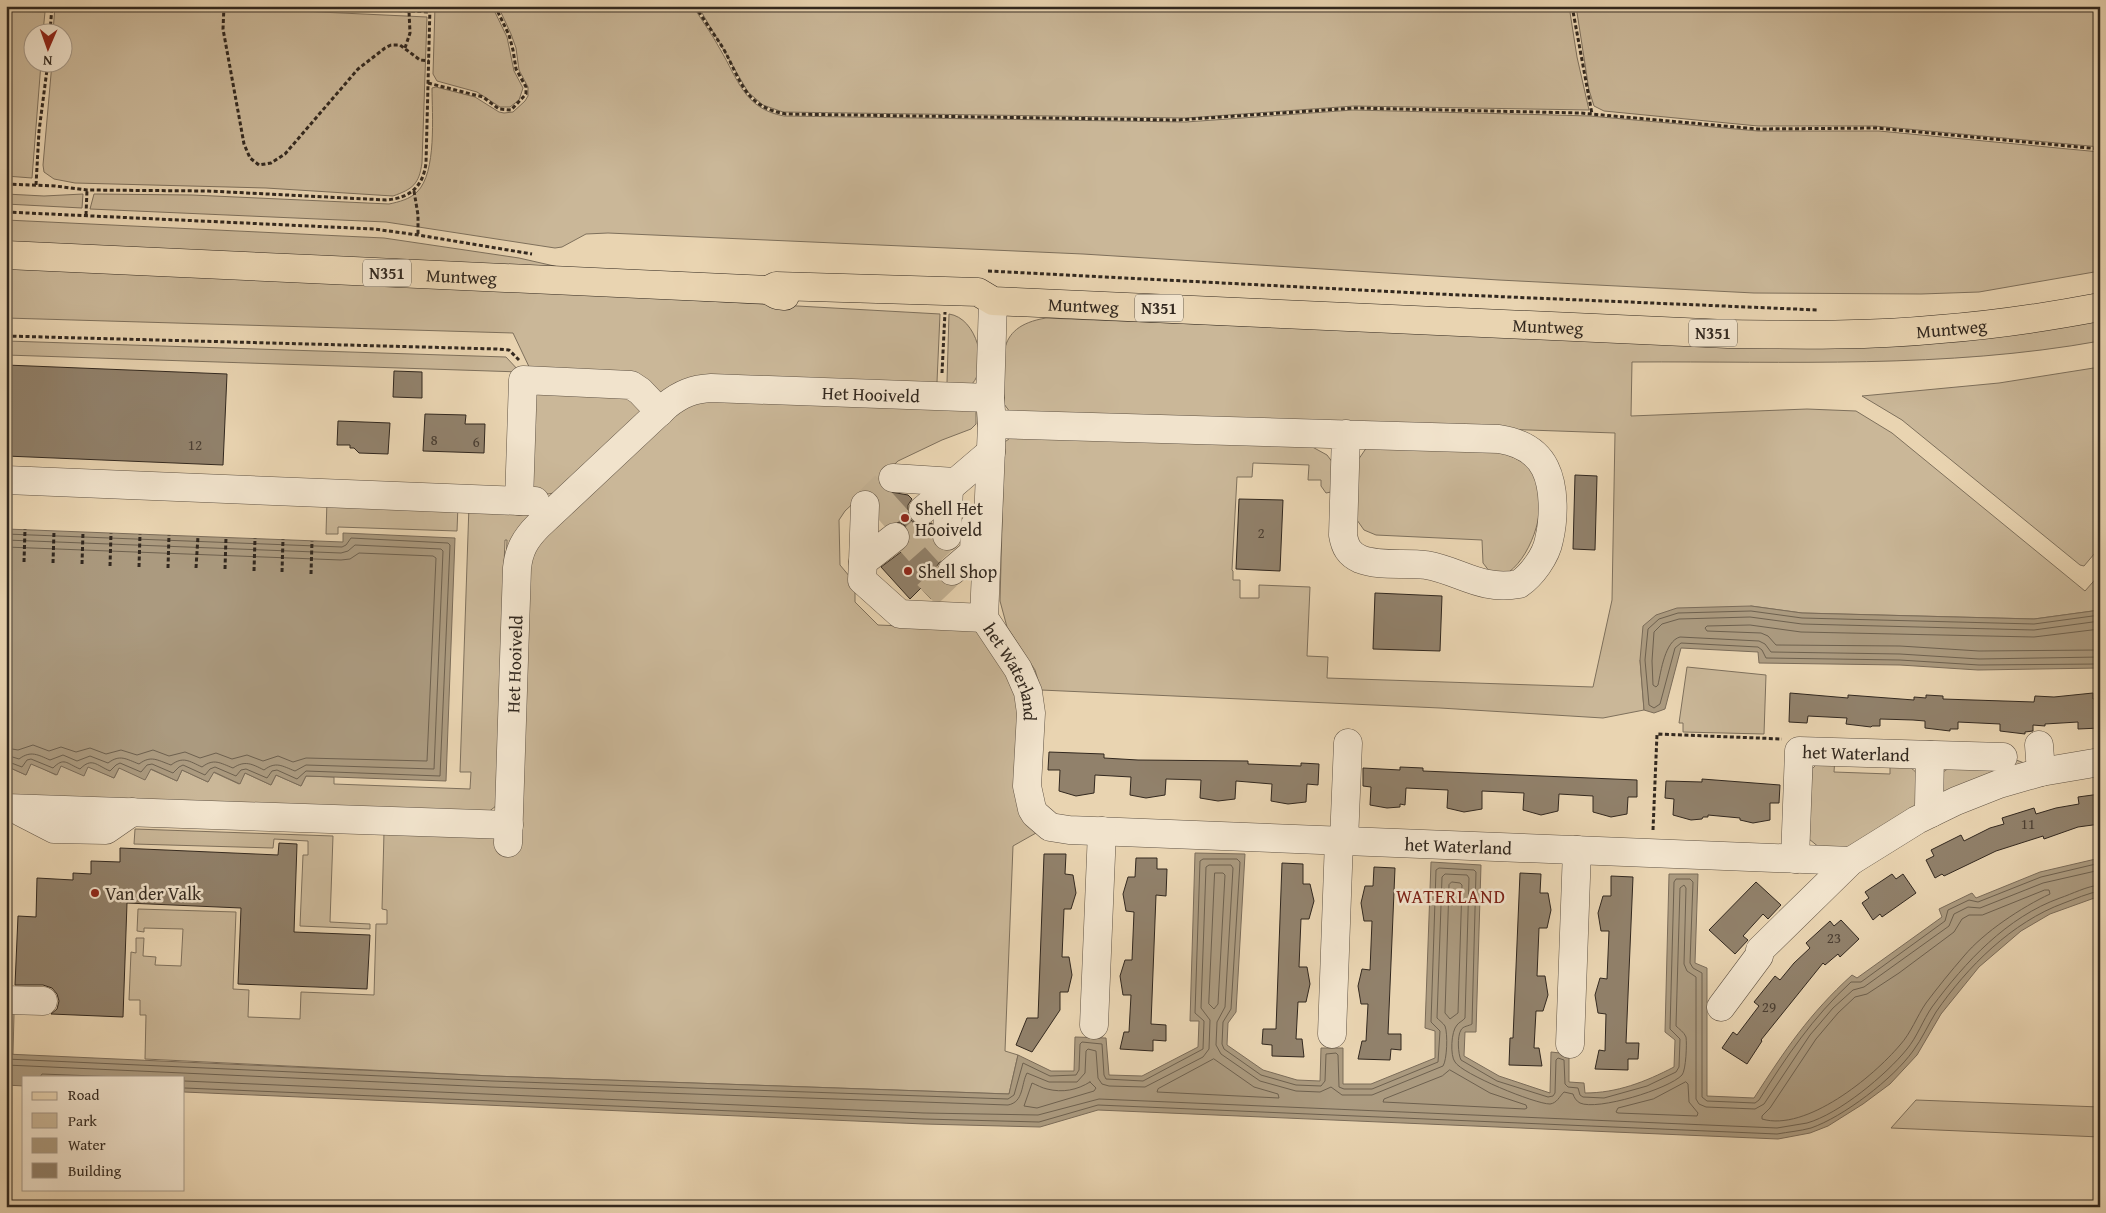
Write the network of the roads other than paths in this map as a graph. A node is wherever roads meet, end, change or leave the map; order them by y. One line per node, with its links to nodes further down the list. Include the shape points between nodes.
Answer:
1 (6, 255): 2 (main road, Muntweg / N351, via 768,290 776,286 978,292)
2 (993, 301): 3 (main road, Muntweg / N351, via 1794,335 1942,330); 4 (street)
3 (2100, 308)
4 (991, 411): 5 (street, Het Hooiveld, via 711,388 684,393); 6 (street, Het Hooiveld); 7 (street, het Waterland)
5 (660, 412): 10 (street, via 631,385 523,380); 11 (street, Het Hooiveld)
6 (1346, 434): 6 (street, Het Hooiveld, via 1343,535 1344,544 1352,554 1372,562 1428,566 1480,584 1496,586 1519,584 1536,566 1549,541 1551,484 1545,468 1525,447 1499,438)
7 (991, 452): 9 (street, het Waterland); 12 (street)
8 (6, 480): 10 (street)
9 (989, 500): 14 (street, via 976,508 974,552); 15 (street, het Waterland)
10 (518, 501): 11 (street)
11 (563, 502): 22 (street, Het Hooiveld, via 527,537 518,559 508,834)
12 (926, 506)
13 (876, 523): 15 (street, via 862,562 862,580 900,614 922,605)
14 (952, 572)
15 (984, 618): 24 (street, het Waterland, via 1018,669 1028,692 1027,794 1035,814 1056,829)
16 (1348, 743): 25 (street)
17 (2039, 745): 21 (street)
18 (1930, 755): 19 (street, het Waterland); 23 (street, het Waterland, via 1929,806); 27 (street, het Waterland, via 1804,743 1799,750)
19 (2003, 757)
20 (2100, 762): 21 (street)
21 (2035, 780): 23 (street, via 1999,784 1960,809)
22 (10, 808)
23 (1932, 812): 28 (street)
24 (1102, 831): 25 (street, het Waterland); 32 (street)
25 (1342, 840): 26 (street, het Waterland); 33 (street)
26 (1577, 850): 27 (street, het Waterland); 34 (street)
27 (1781, 851): 28 (street, het Waterland)
28 (1850, 861): 31 (street, via 1760,950 1759,956)
29 (6, 1000): 30 (street)
30 (43, 1001)
31 (1721, 1007)
32 (1094, 1022)
33 (1332, 1031)
34 (1570, 1041)

